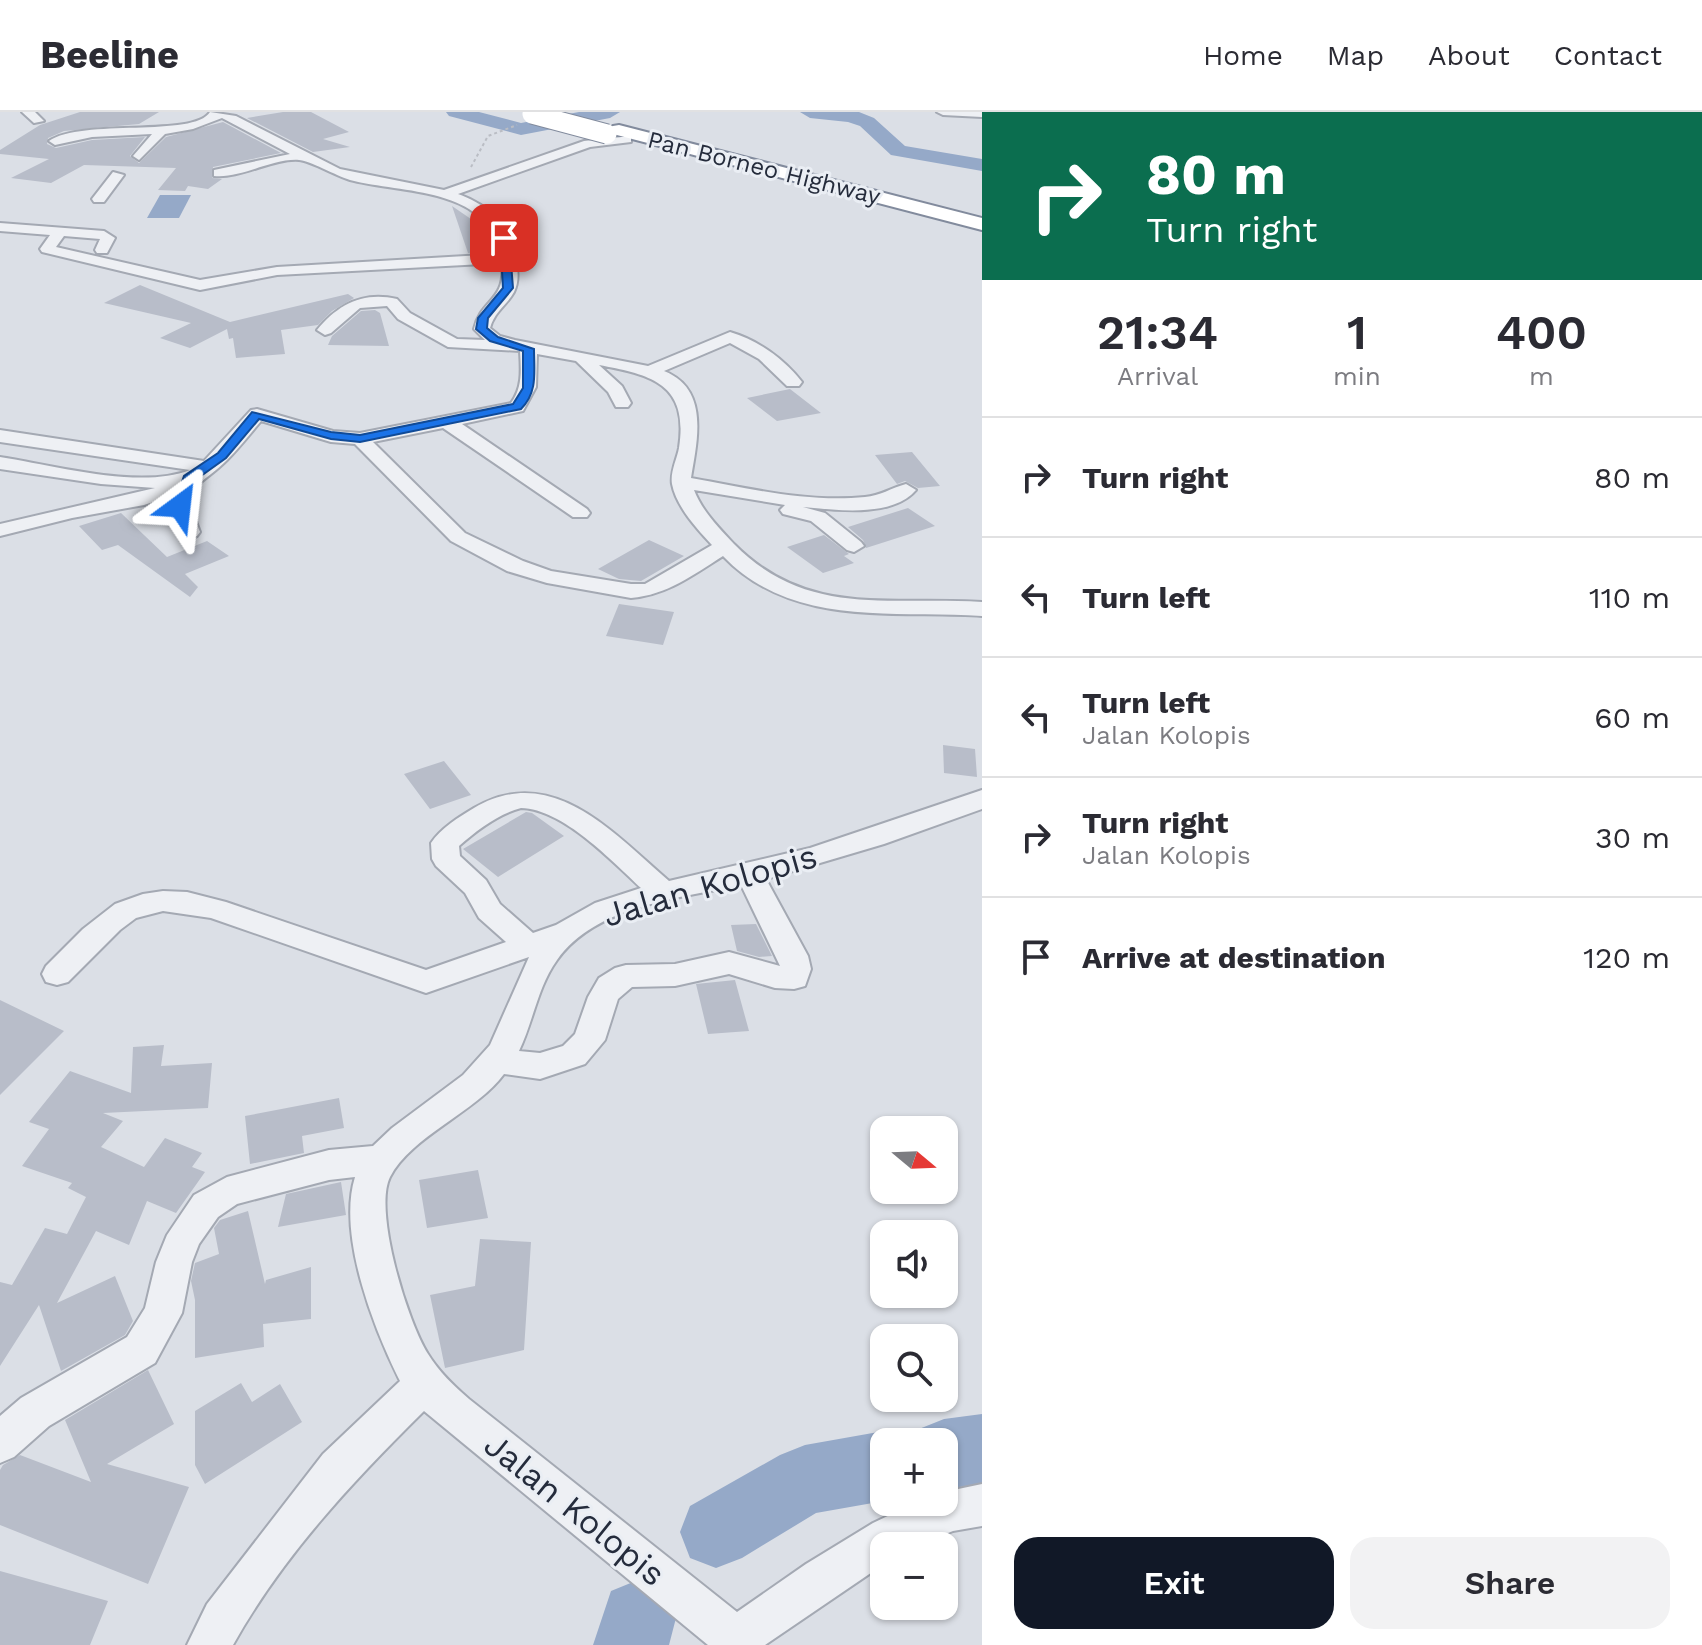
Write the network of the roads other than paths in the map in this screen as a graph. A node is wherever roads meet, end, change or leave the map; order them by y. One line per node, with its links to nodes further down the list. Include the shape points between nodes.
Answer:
1 (28, 112): 6 (street)
2 (943, 112): 4 (street)
3 (218, 113): 9 (street, via 197,125); 12 (street)
4 (982, 114)
5 (530, 116): 10 (highway, Pan Borneo Highway, bridge)
6 (38, 121)
7 (78, 121): 8 (street)
8 (96, 132): 9 (street); 11 (street)
9 (160, 132): 13 (street)
10 (618, 134): 16 (street); 18 (highway, Pan Borneo Highway)
11 (55, 141)
12 (303, 155): 14 (street); 16 (street, via 357,178)
13 (139, 156)
14 (218, 173)
15 (118, 175): 17 (street)
16 (446, 194): 22 (street, via 490,219 504,238)
17 (99, 199)
18 (982, 224)
19 (0, 227): 20 (street)
20 (60, 232): 21 (street, via 104,235 108,238); 22 (street, via 47,249 200,285 277,271)
21 (102, 250)
22 (507, 258): 24 (street, via 508,288 483,318 482,329)
23 (325, 330): 24 (street, via 355,303 374,300 392,302 404,316 454,344)
24 (520, 347): 25 (street); 29 (street, via 529,388 525,399 517,407)
25 (583, 359): 26 (street); 28 (street, via 616,390)
26 (650, 371): 27 (street, via 730,337); 35 (street, via 674,383 684,400 690,443)
27 (793, 382)
28 (622, 403)
29 (447, 422): 31 (street); 38 (street)
30 (0, 436): 33 (street)
31 (360, 439): 33 (street, via 257,414); 42 (street, via 458,537 547,577 646,590)
32 (0, 463): 34 (street, via 125,480)
33 (206, 467): 34 (street)
34 (185, 479): 39 (street, via 144,499); 40 (street, via 180,506)
35 (681, 482): 36 (street); 42 (street, via 692,508)
36 (704, 486): 37 (street, via 835,503 889,501); 41 (street, via 709,494 733,502 818,517)
37 (906, 490)
38 (580, 513)
39 (0, 530)
40 (190, 532)
41 (854, 546)
42 (724, 547): 43 (street, via 781,590 808,601)
43 (982, 609)
44 (982, 799): 45 (street, Jalan Kolopis, via 848,846)
45 (749, 873): 46 (street, Jalan Kolopis); 50 (street, via 793,956 794,978 729,963 675,975 626,976 610,986 589,1040 574,1055 540,1066)
46 (664, 893): 47 (street, Jalan Kolopis, via 585,919); 48 (street, via 550,803 530,799 509,804 467,823 445,843 446,859 476,887 489,911)
47 (565, 932): 48 (street); 50 (street, Jalan Kolopis, via 539,959)
48 (528, 945): 49 (street, via 426,982 216,909 186,900 161,900 123,910)
49 (57, 974)
50 (498, 1061): 51 (street, Jalan Kolopis)
51 (381, 1160): 52 (street, Jalan Kolopis, via 371,1180 375,1255 393,1326); 53 (street, via 329,1165 227,1192 206,1206 185,1235 163,1313 141,1350 35,1412)
52 (425, 1384): 55 (street, Jalan Kolopis); 56 (street, via 337,1468 268,1556)
53 (0, 1443)
54 (982, 1505): 55 (street, via 926,1519 832,1571)
55 (736, 1642)
56 (209, 1645)

